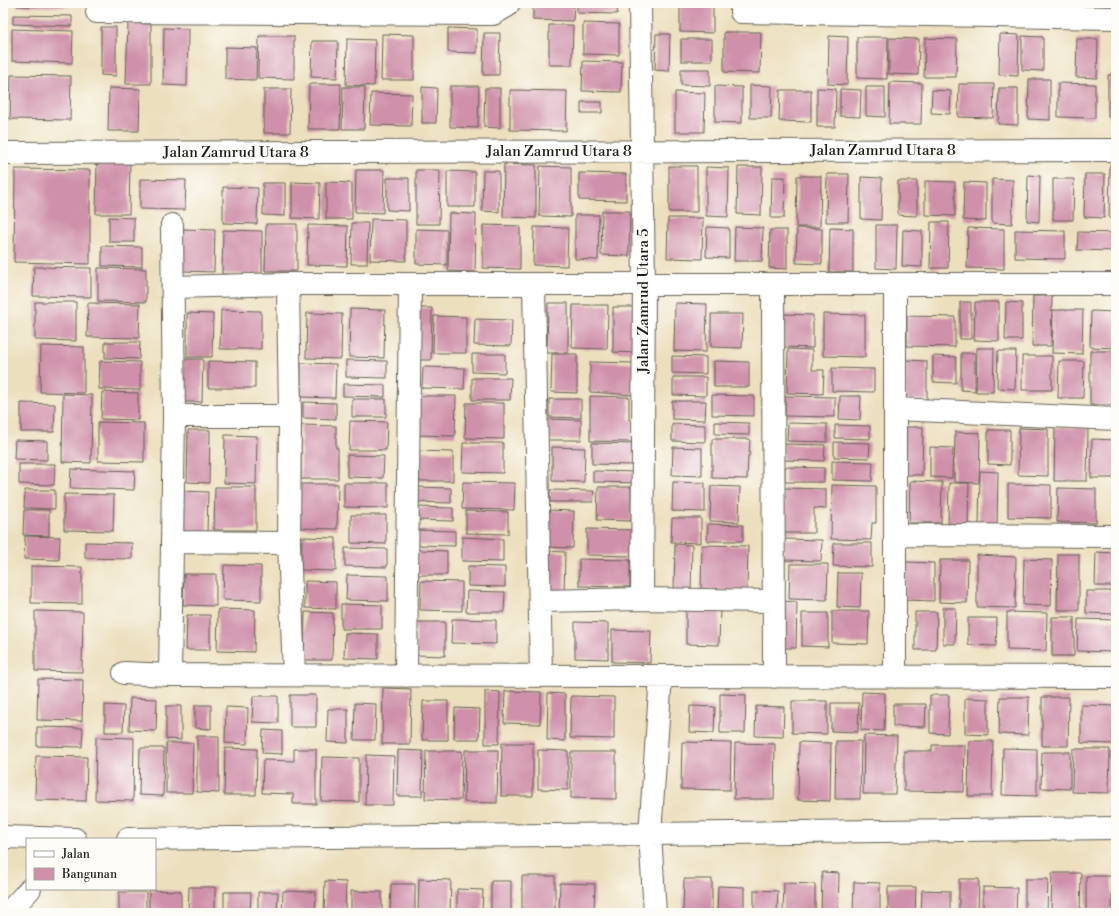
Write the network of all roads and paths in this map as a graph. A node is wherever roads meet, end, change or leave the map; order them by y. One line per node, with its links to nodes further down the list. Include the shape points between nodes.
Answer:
1 (509, 3): 3 (street, via 492,14)
2 (640, 3): 8 (street, Jalan Zamrud Utara 5)
3 (147, 7): 5 (street)
4 (783, 8): 6 (street); 7 (street)
5 (97, 12)
6 (741, 12)
7 (1116, 18)
8 (642, 150): 9 (street, Jalan Zamrud Utara 8); 10 (street, Jalan Zamrud Utara 8); 15 (street, Jalan Zamrud Utara 5)
9 (1116, 150)
10 (3, 153)
11 (172, 225): 19 (street)
12 (288, 284): 13 (street); 19 (street); 22 (street)
13 (410, 284): 14 (street); 34 (street)
14 (534, 284): 15 (street); 29 (street)
15 (644, 284): 16 (street); 28 (street, Jalan Zamrud Utara 5)
16 (773, 284): 17 (street); 30 (street)
17 (895, 284): 18 (street); 20 (street)
18 (1116, 284)
19 (173, 287): 21 (street)
20 (895, 409): 23 (street); 24 (street)
21 (174, 416): 22 (street); 26 (street)
22 (290, 416): 27 (street)
23 (1116, 419)
24 (895, 536): 25 (street); 38 (street)
25 (1116, 536)
26 (172, 542): 27 (street); 32 (street)
27 (289, 543): 33 (street)
28 (642, 599): 29 (street); 30 (street)
29 (540, 601): 35 (street)
30 (773, 601): 37 (street)
31 (124, 673): 32 (street)
32 (170, 675): 33 (street)
33 (294, 675): 34 (street)
34 (406, 676): 35 (street)
35 (541, 676): 36 (street)
36 (661, 676): 37 (street); 41 (street)
37 (774, 676): 38 (street)
38 (895, 677): 39 (street)
39 (1116, 678)
40 (1116, 828): 41 (street)
41 (650, 834): 44 (street); 47 (street)
42 (3, 837): 43 (street)
43 (39, 838)
44 (156, 839)
45 (29, 890): 46 (street)
46 (8, 913)
47 (655, 913)

